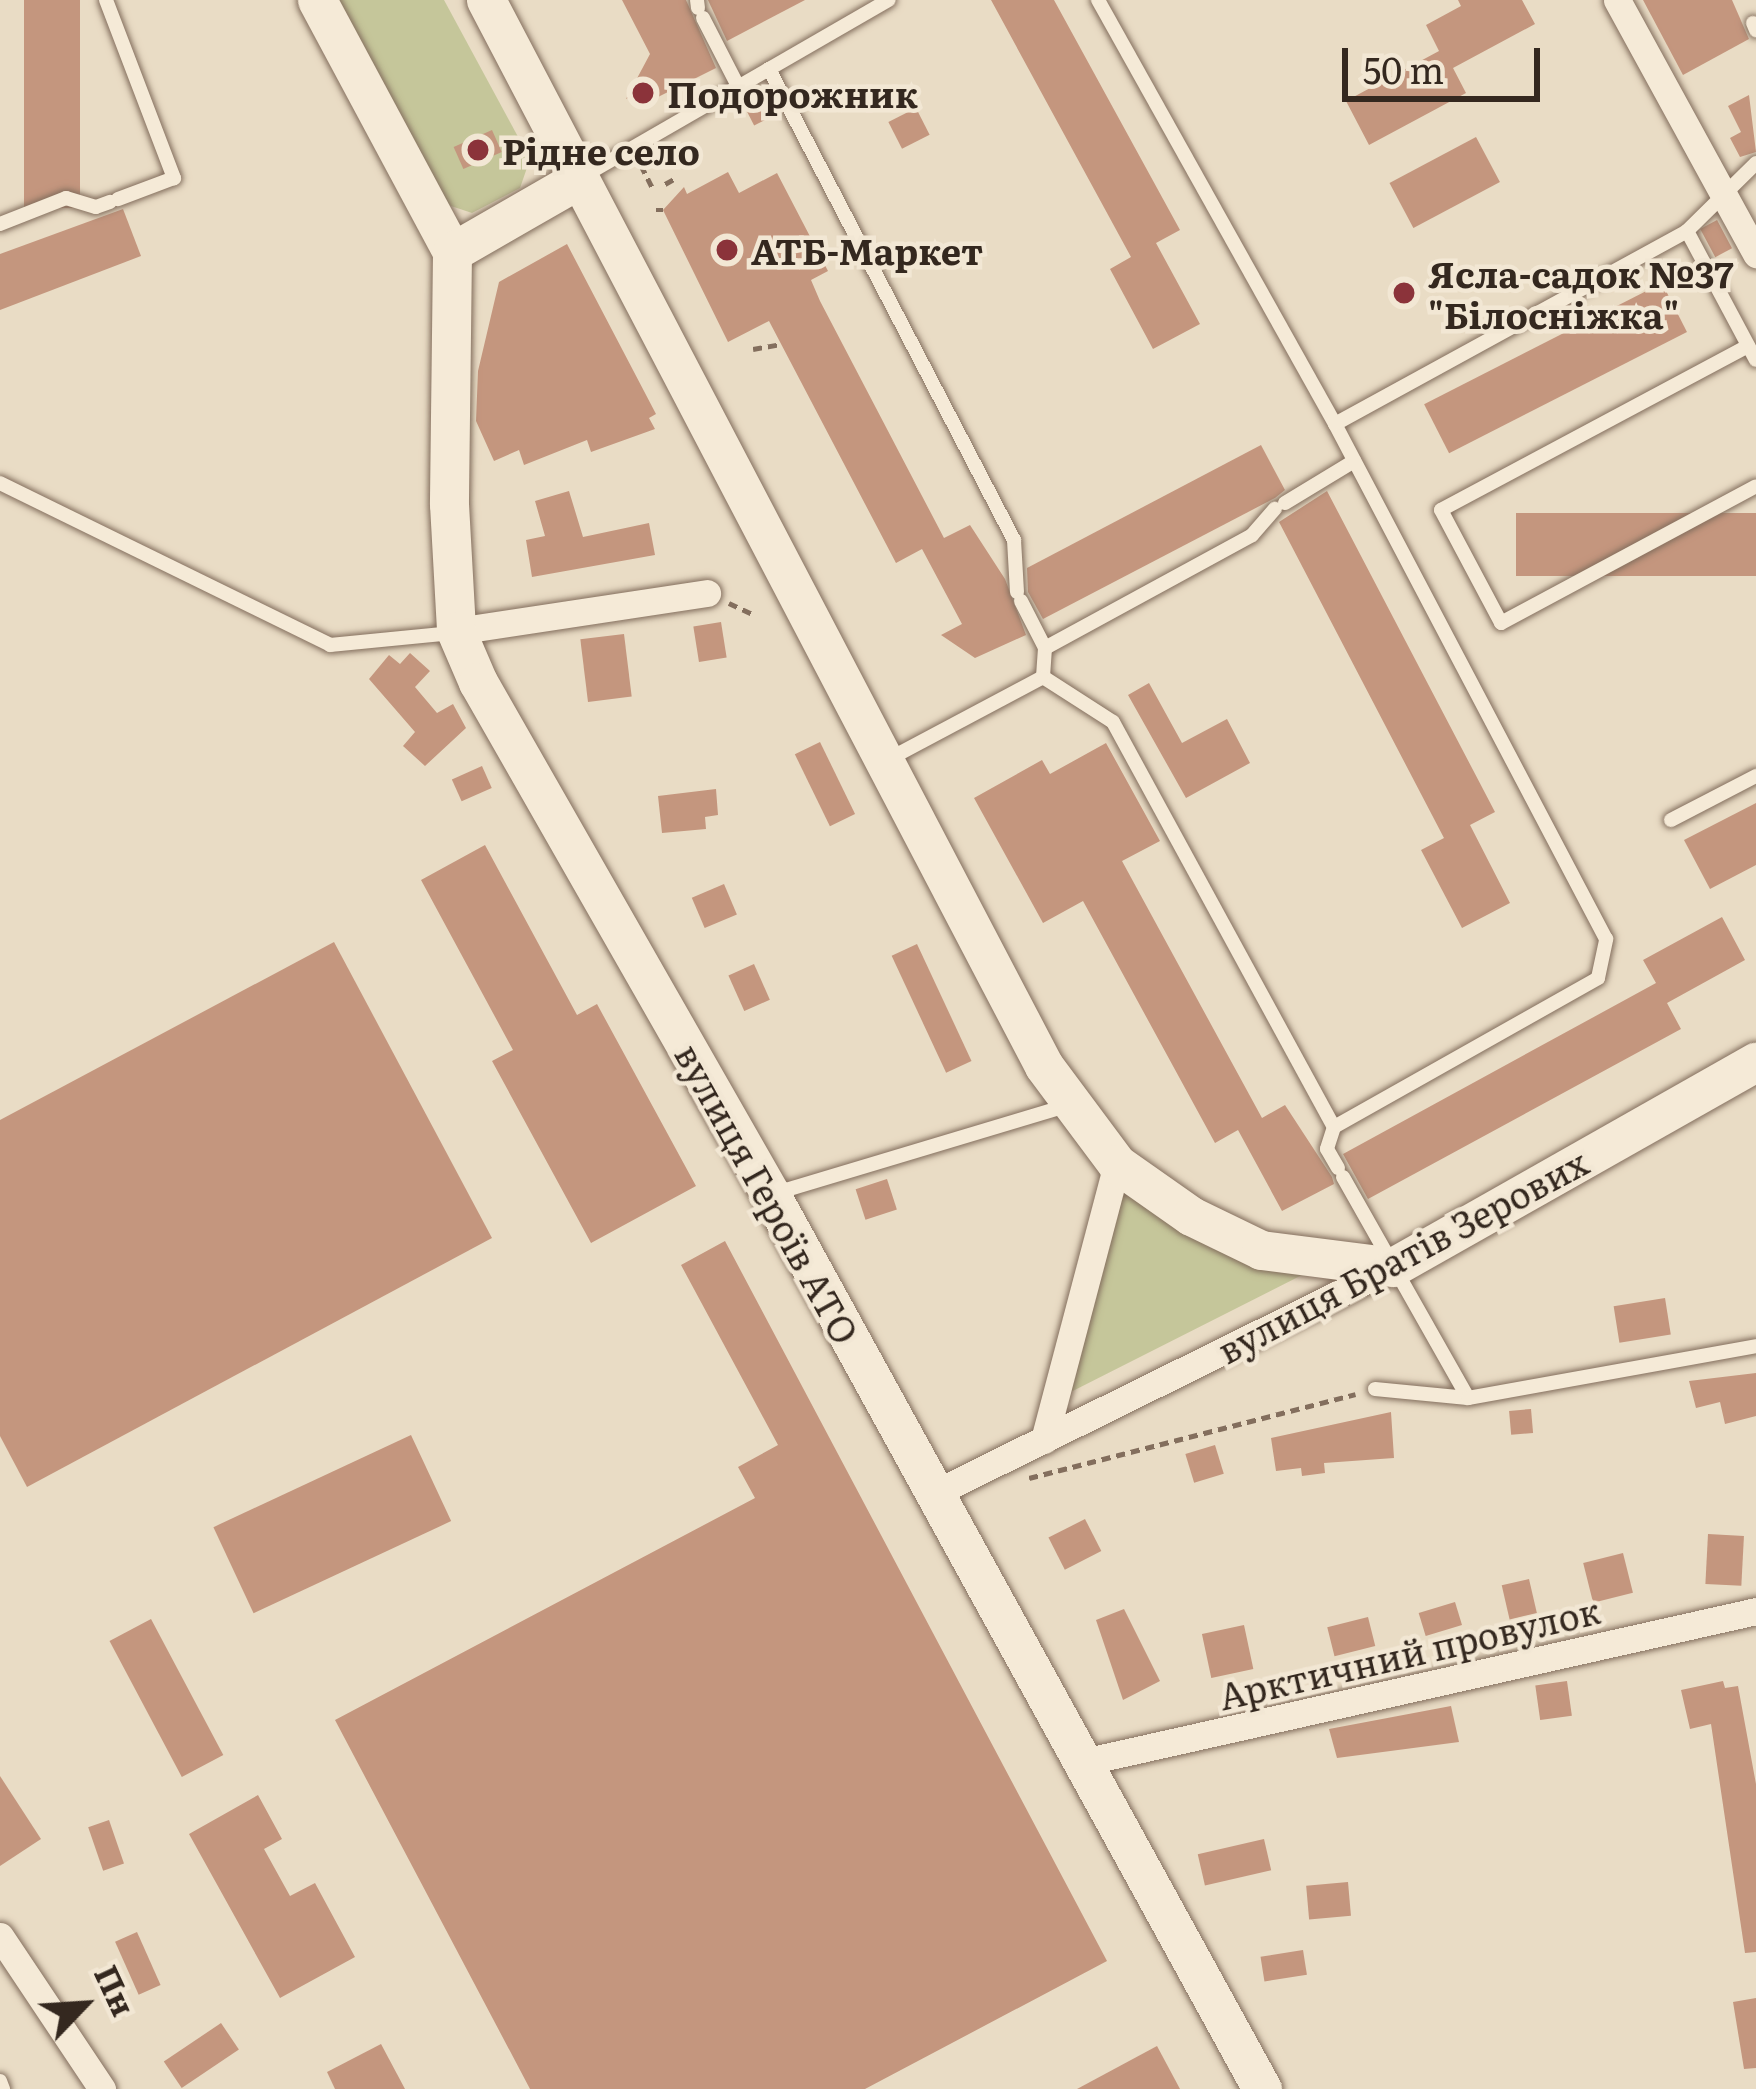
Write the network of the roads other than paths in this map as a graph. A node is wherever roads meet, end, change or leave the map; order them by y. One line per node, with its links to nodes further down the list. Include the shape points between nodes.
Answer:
1 (106, 0): 13 (lane, via 174,178 96,207 66,198)
2 (317, 0): 15 (main road, вулиця Героїв АТО)
3 (486, 0): 11 (main road)
4 (889, 0): 8 (lane)
5 (1098, 0): 18 (lane)
6 (1617, 0): 12 (street)
7 (699, 8): 9 (lane)
8 (769, 69): 9 (lane); 24 (lane, via 1014,540 1019,597)
9 (738, 86): 11 (lane)
10 (1756, 163): 12 (lane)
11 (579, 179): 15 (main road); 26 (main road)
12 (1722, 191): 14 (lane); 16 (street)
13 (0, 224)
14 (1687, 231): 17 (lane); 18 (lane)
15 (452, 252): 23 (main road, вулиця Героїв АТО)
16 (1756, 254)
17 (1752, 353): 21 (lane, via 1441,510 1501,623)
18 (1335, 424): 19 (lane)
19 (1354, 461): 24 (lane, via 1280,506 1252,535); 31 (lane, via 1606,939 1598,978)
20 (0, 483): 23 (lane, via 331,645)
21 (1756, 486)
22 (707, 593): 23 (street)
23 (456, 632): 33 (main road, вулиця Героїв АТО)
24 (1045, 648): 25 (lane)
25 (1043, 676): 26 (lane); 31 (lane, via 1113,722)
26 (885, 762): 30 (main road)
27 (1756, 776): 28 (lane)
28 (1671, 820)
29 (1756, 1062): 34 (main road, вулиця Братів Зерових)
30 (1070, 1106): 32 (main road); 33 (lane)
31 (1334, 1127): 34 (lane, via 1327,1149)
32 (1118, 1164): 34 (main road, via 1191,1216 1261,1250); 38 (street)
33 (771, 1195): 39 (main road, вулиця Героїв АТО)
34 (1393, 1267): 37 (lane); 38 (street, вулиця Братів Зерових)
35 (1756, 1346): 37 (lane)
36 (1375, 1389): 37 (lane)
37 (1468, 1398)
38 (1044, 1440): 39 (street, вулиця Братів Зерових)
39 (933, 1494): 41 (main road, вулиця Героїв АТО)
40 (1756, 1611): 41 (street, Арктичний провулок)
41 (1078, 1763): 44 (main road, вулиця Героїв АТО)
42 (0, 1936): 43 (street)
43 (102, 2089)
44 (1262, 2089)

